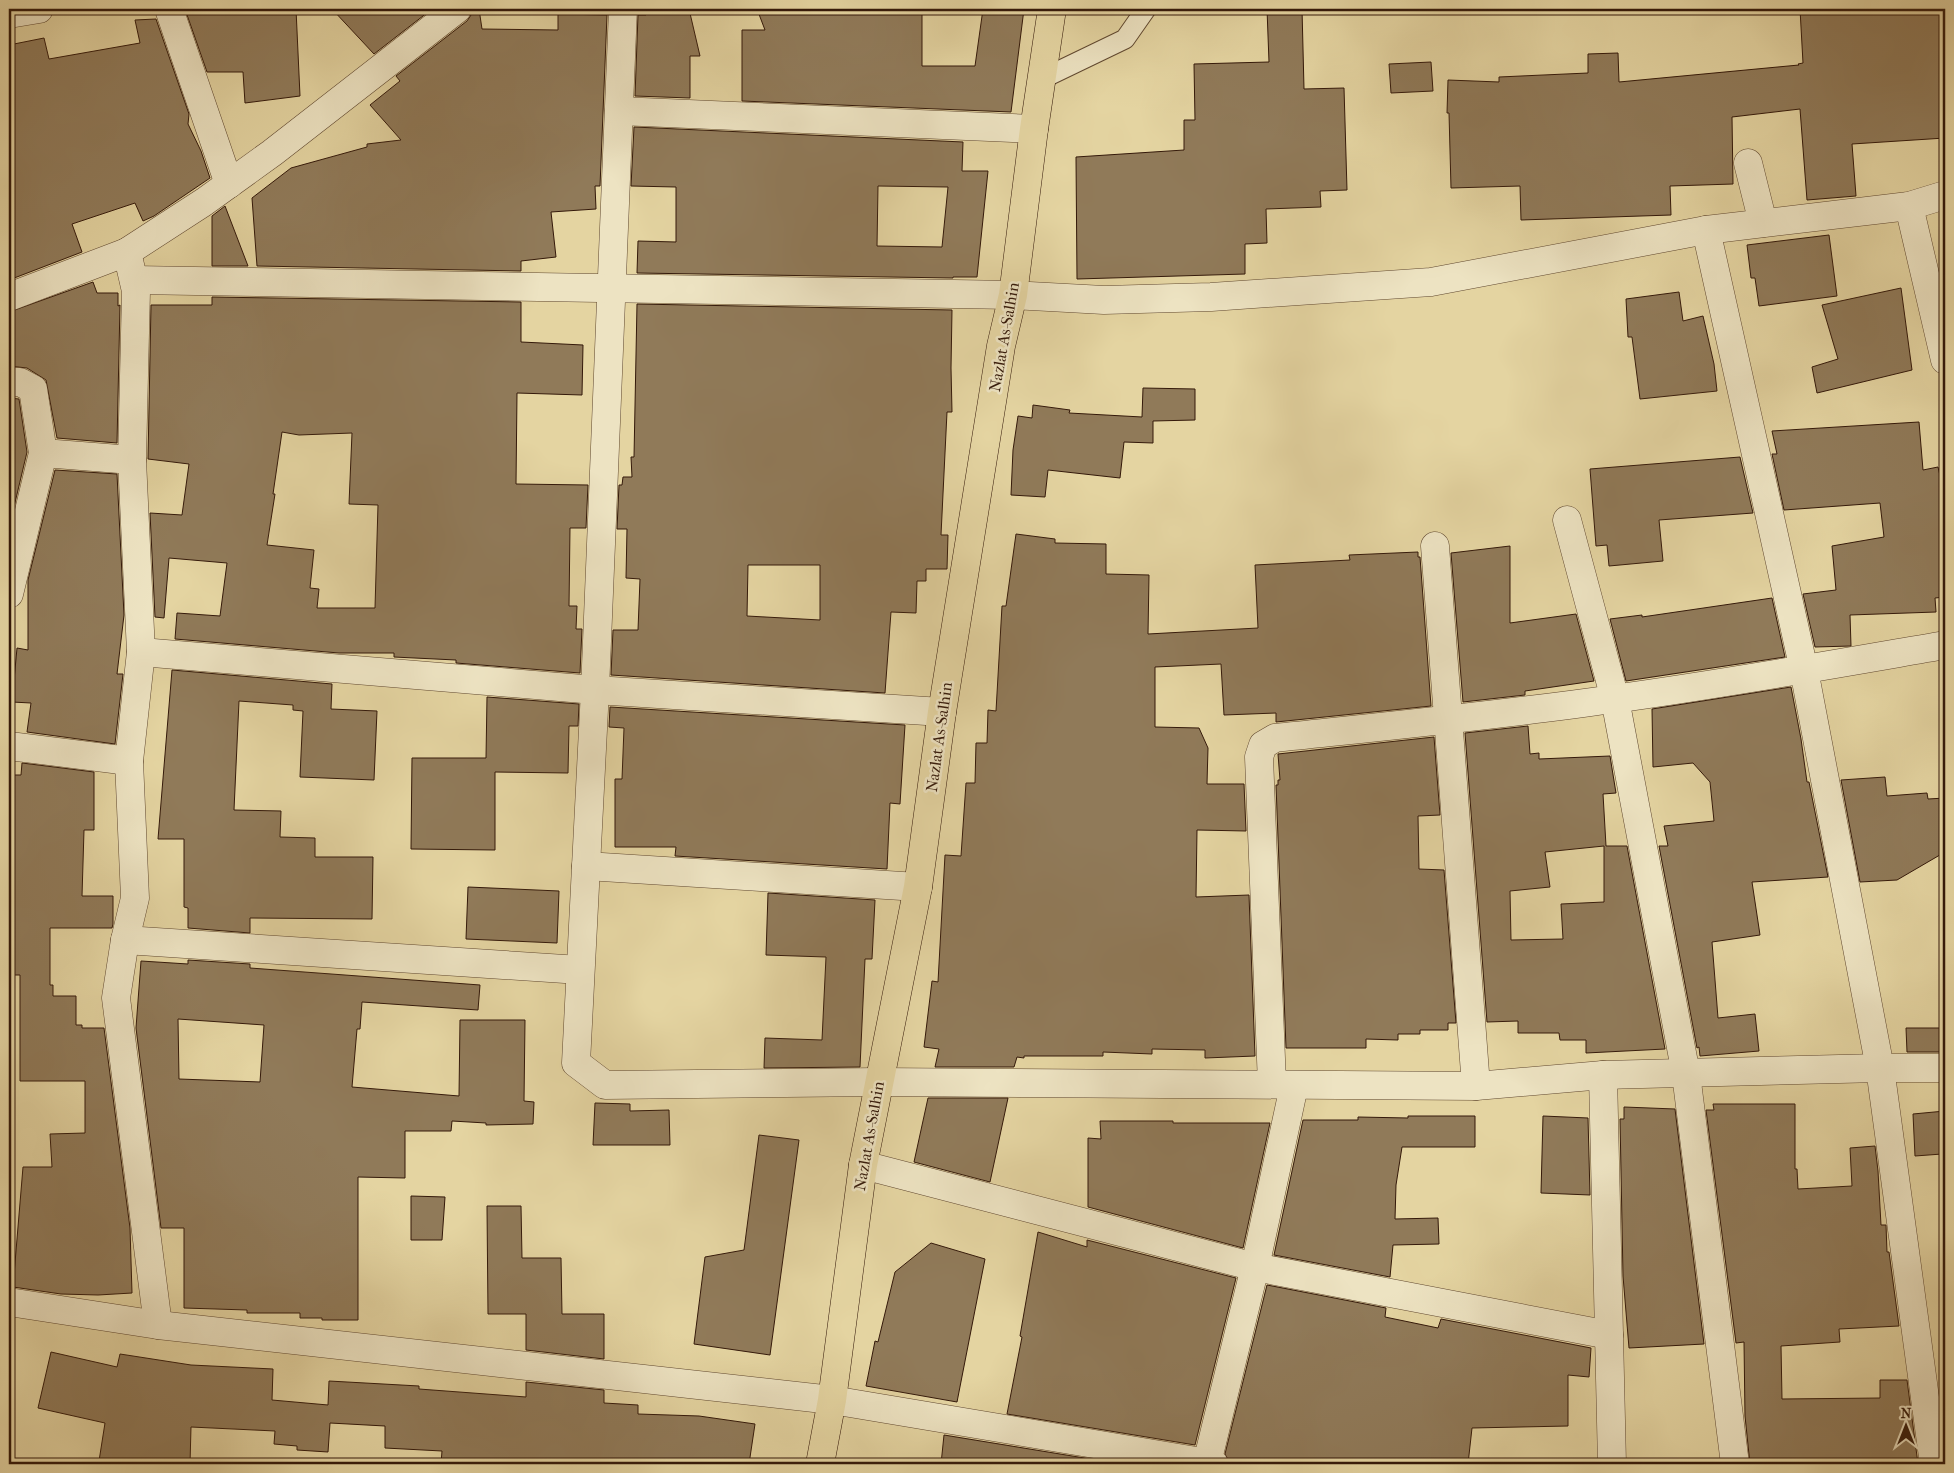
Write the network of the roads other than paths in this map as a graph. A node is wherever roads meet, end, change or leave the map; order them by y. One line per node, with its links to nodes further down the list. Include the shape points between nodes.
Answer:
1 (39, 9): 7 (street)
2 (169, 9): 12 (street)
3 (457, 9): 12 (street)
4 (624, 9): 9 (street)
5 (1052, 9): 8 (main road, Nazlat As-Salhin)
6 (1146, 9): 8 (lane, via 1125,39)
7 (9, 14)
8 (1042, 79): 10 (main road, Nazlat As-Salhin)
9 (619, 111): 10 (street); 19 (street)
10 (1034, 129): 20 (main road, Nazlat As-Salhin)
11 (1748, 163): 15 (street)
12 (229, 184): 17 (street)
13 (1945, 196): 14 (street)
14 (1909, 206): 15 (street); 22 (street)
15 (1763, 223): 16 (street)
16 (1706, 230): 20 (street, via 1431,282 1211,297 1104,300); 31 (street)
17 (127, 252): 18 (street); 21 (street)
18 (134, 280): 19 (street); 25 (street)
19 (611, 287): 20 (street); 32 (street)
20 (1012, 295): 34 (main road, Nazlat As-Salhin)
21 (9, 298)
22 (1945, 360)
23 (9, 382): 24 (street, via 20,382 32,389)
24 (43, 453): 25 (street); 28 (street)
25 (132, 460): 30 (street)
26 (1567, 520): 33 (street)
27 (1434, 546): 35 (street)
28 (9, 594)
29 (1945, 645): 31 (street)
30 (140, 652): 32 (street); 37 (street)
31 (1804, 670): 33 (street); 42 (street)
32 (595, 690): 34 (street); 38 (street)
33 (1615, 699): 35 (street); 44 (street)
34 (942, 712): 39 (main road, Nazlat As-Salhin)
35 (1447, 721): 47 (street, via 1275,738 1263,745 1259,757); 48 (street)
36 (9, 746): 37 (street)
37 (129, 761): 40 (street, via 135,898)
38 (586, 866): 39 (street); 41 (street)
39 (918, 887): 46 (main road, Nazlat As-Salhin)
40 (124, 940): 41 (street); 52 (street, via 116,998)
41 (580, 970): 46 (street, via 576,1063 605,1085)
42 (1880, 1068): 43 (street); 44 (street); 59 (street)
43 (1945, 1068)
44 (1686, 1074): 45 (street); 58 (street)
45 (1602, 1075): 48 (street); 53 (street)
46 (878, 1082): 47 (street); 49 (main road, Nazlat As-Salhin)
47 (1283, 1085): 48 (street); 50 (street)
48 (1476, 1086)
49 (863, 1165): 50 (street); 54 (main road, Nazlat As-Salhin)
50 (1255, 1267): 53 (street); 56 (street)
51 (9, 1302): 52 (street)
52 (158, 1325): 54 (street)
53 (1609, 1335): 57 (street)
54 (832, 1400): 55 (main road, Nazlat As-Salhin); 56 (street)
55 (820, 1464)
56 (1211, 1464)
57 (1612, 1464)
58 (1735, 1464)
59 (1934, 1464)

